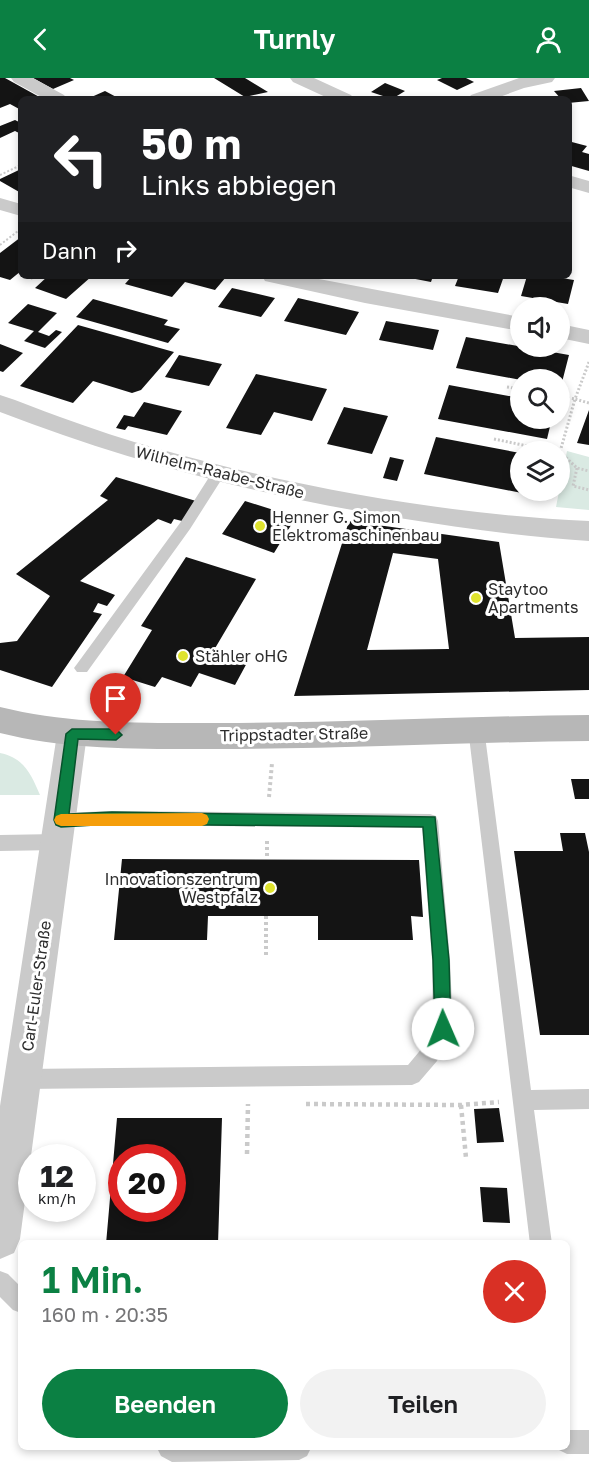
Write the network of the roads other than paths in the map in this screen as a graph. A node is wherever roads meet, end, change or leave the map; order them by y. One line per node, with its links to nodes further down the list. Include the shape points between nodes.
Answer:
1 (20, 78): 4 (street)
2 (299, 78): 5 (street)
3 (546, 78): 6 (street)
4 (53, 96)
5 (338, 96)
6 (485, 96)
7 (572, 182): 8 (street)
8 (589, 187)
9 (0, 204): 10 (street)
10 (18, 209)
11 (287, 279): 12 (street)
12 (510, 322)
13 (570, 333): 14 (street)
14 (589, 337)
15 (0, 402): 16 (street, Wilhelm-Raabe-Straße, via 95,439)
16 (218, 474): 17 (street, Wilhelm-Raabe-Straße, via 332,499 487,522); 18 (lane)
17 (589, 531)
18 (82, 668)
19 (0, 720): 22 (main road, Trippstadter Straße)
20 (477, 728): 21 (main road, Trippstadter Straße); 22 (main road, Trippstadter Straße, via 274,735); 27 (lane)
21 (589, 728)
22 (72, 734): 23 (street, Carl-Euler-Straße)
23 (59, 832): 24 (lane); 25 (street, Carl-Euler-Straße); 25 (lane, via 112,818 430,821 443,1029 430,1054 412,1075)
24 (0, 843)
25 (23, 1079): 28 (street, Carl-Euler-Straße)
26 (589, 1099): 27 (lane)
27 (524, 1100): 29 (lane)
28 (0, 1239)
29 (541, 1240)
30 (0, 1282): 31 (lane)
31 (18, 1299)
32 (570, 1442): 33 (lane)
33 (589, 1442)

